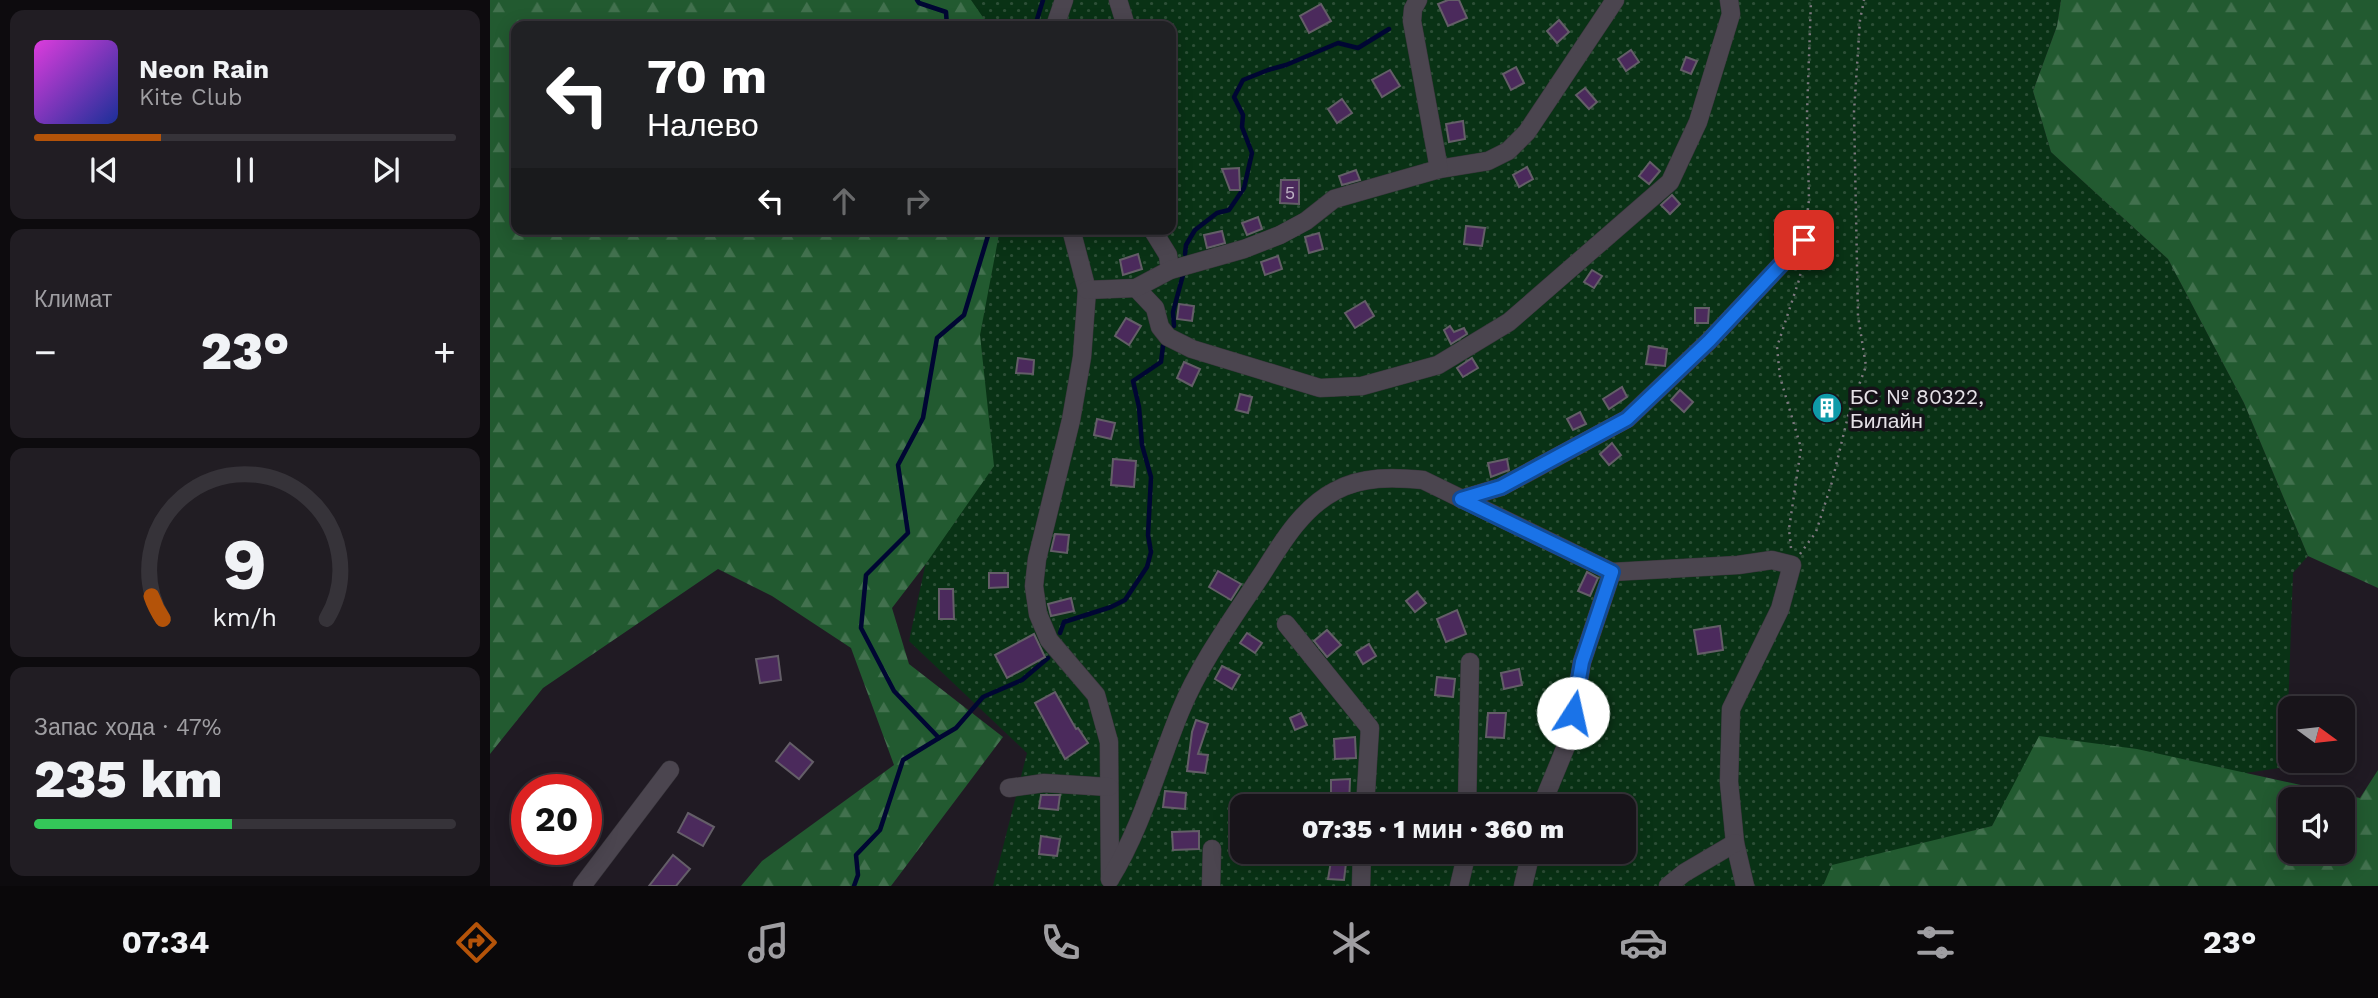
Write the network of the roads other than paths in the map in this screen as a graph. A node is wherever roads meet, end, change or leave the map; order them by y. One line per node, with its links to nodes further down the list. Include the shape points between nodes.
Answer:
1 (1064, 0): 6 (street)
2 (1118, 0): 7 (street)
3 (1615, 0): 8 (street, via 1527,132 1488,161)
4 (1728, 0): 13 (street, via 1731,14 1698,122 1670,183 1508,322 1438,365 1362,386 1320,388 1192,349 1168,337 1155,308)
5 (1417, 1): 8 (street, via 1412,22)
6 (1057, 21)
7 (1124, 21)
8 (1439, 169): 12 (street, via 1334,199 1280,235)
9 (1073, 235): 14 (street)
10 (1156, 235): 12 (street, via 1168,255)
11 (1804, 240): 15 (street, via 1627,419 1501,487)
12 (1170, 270): 13 (street)
13 (1136, 288): 14 (street)
14 (1087, 290): 20 (street, via 1072,420 1034,586 1038,614 1049,640 1096,695 1110,742)
15 (1461, 499): 16 (street); 30 (street, via 1423,480 1395,477 1335,490 1307,510 1213,649 1181,710 1127,851)
16 (1612, 572): 24 (street, via 1582,662 1569,739); 25 (street, via 1773,560 1792,565 1780,609 1731,709 1729,782)
17 (1286, 624): 22 (street, via 1370,728)
18 (1470, 662): 23 (street)
19 (670, 770): 31 (street)
20 (1109, 787): 21 (street, via 1044,783); 30 (street)
21 (1009, 788)
22 (1366, 794)
23 (1468, 794)
24 (1546, 794)
25 (1735, 843): 36 (street); 37 (street)
26 (1212, 849): 32 (street)
27 (1362, 864): 33 (street)
28 (1464, 864): 34 (street)
29 (1528, 864): 35 (street)
30 (1110, 882)
31 (582, 886)
32 (1211, 886)
33 (1361, 886)
34 (1459, 886)
35 (1523, 886)
36 (1668, 886)
37 (1745, 886)

